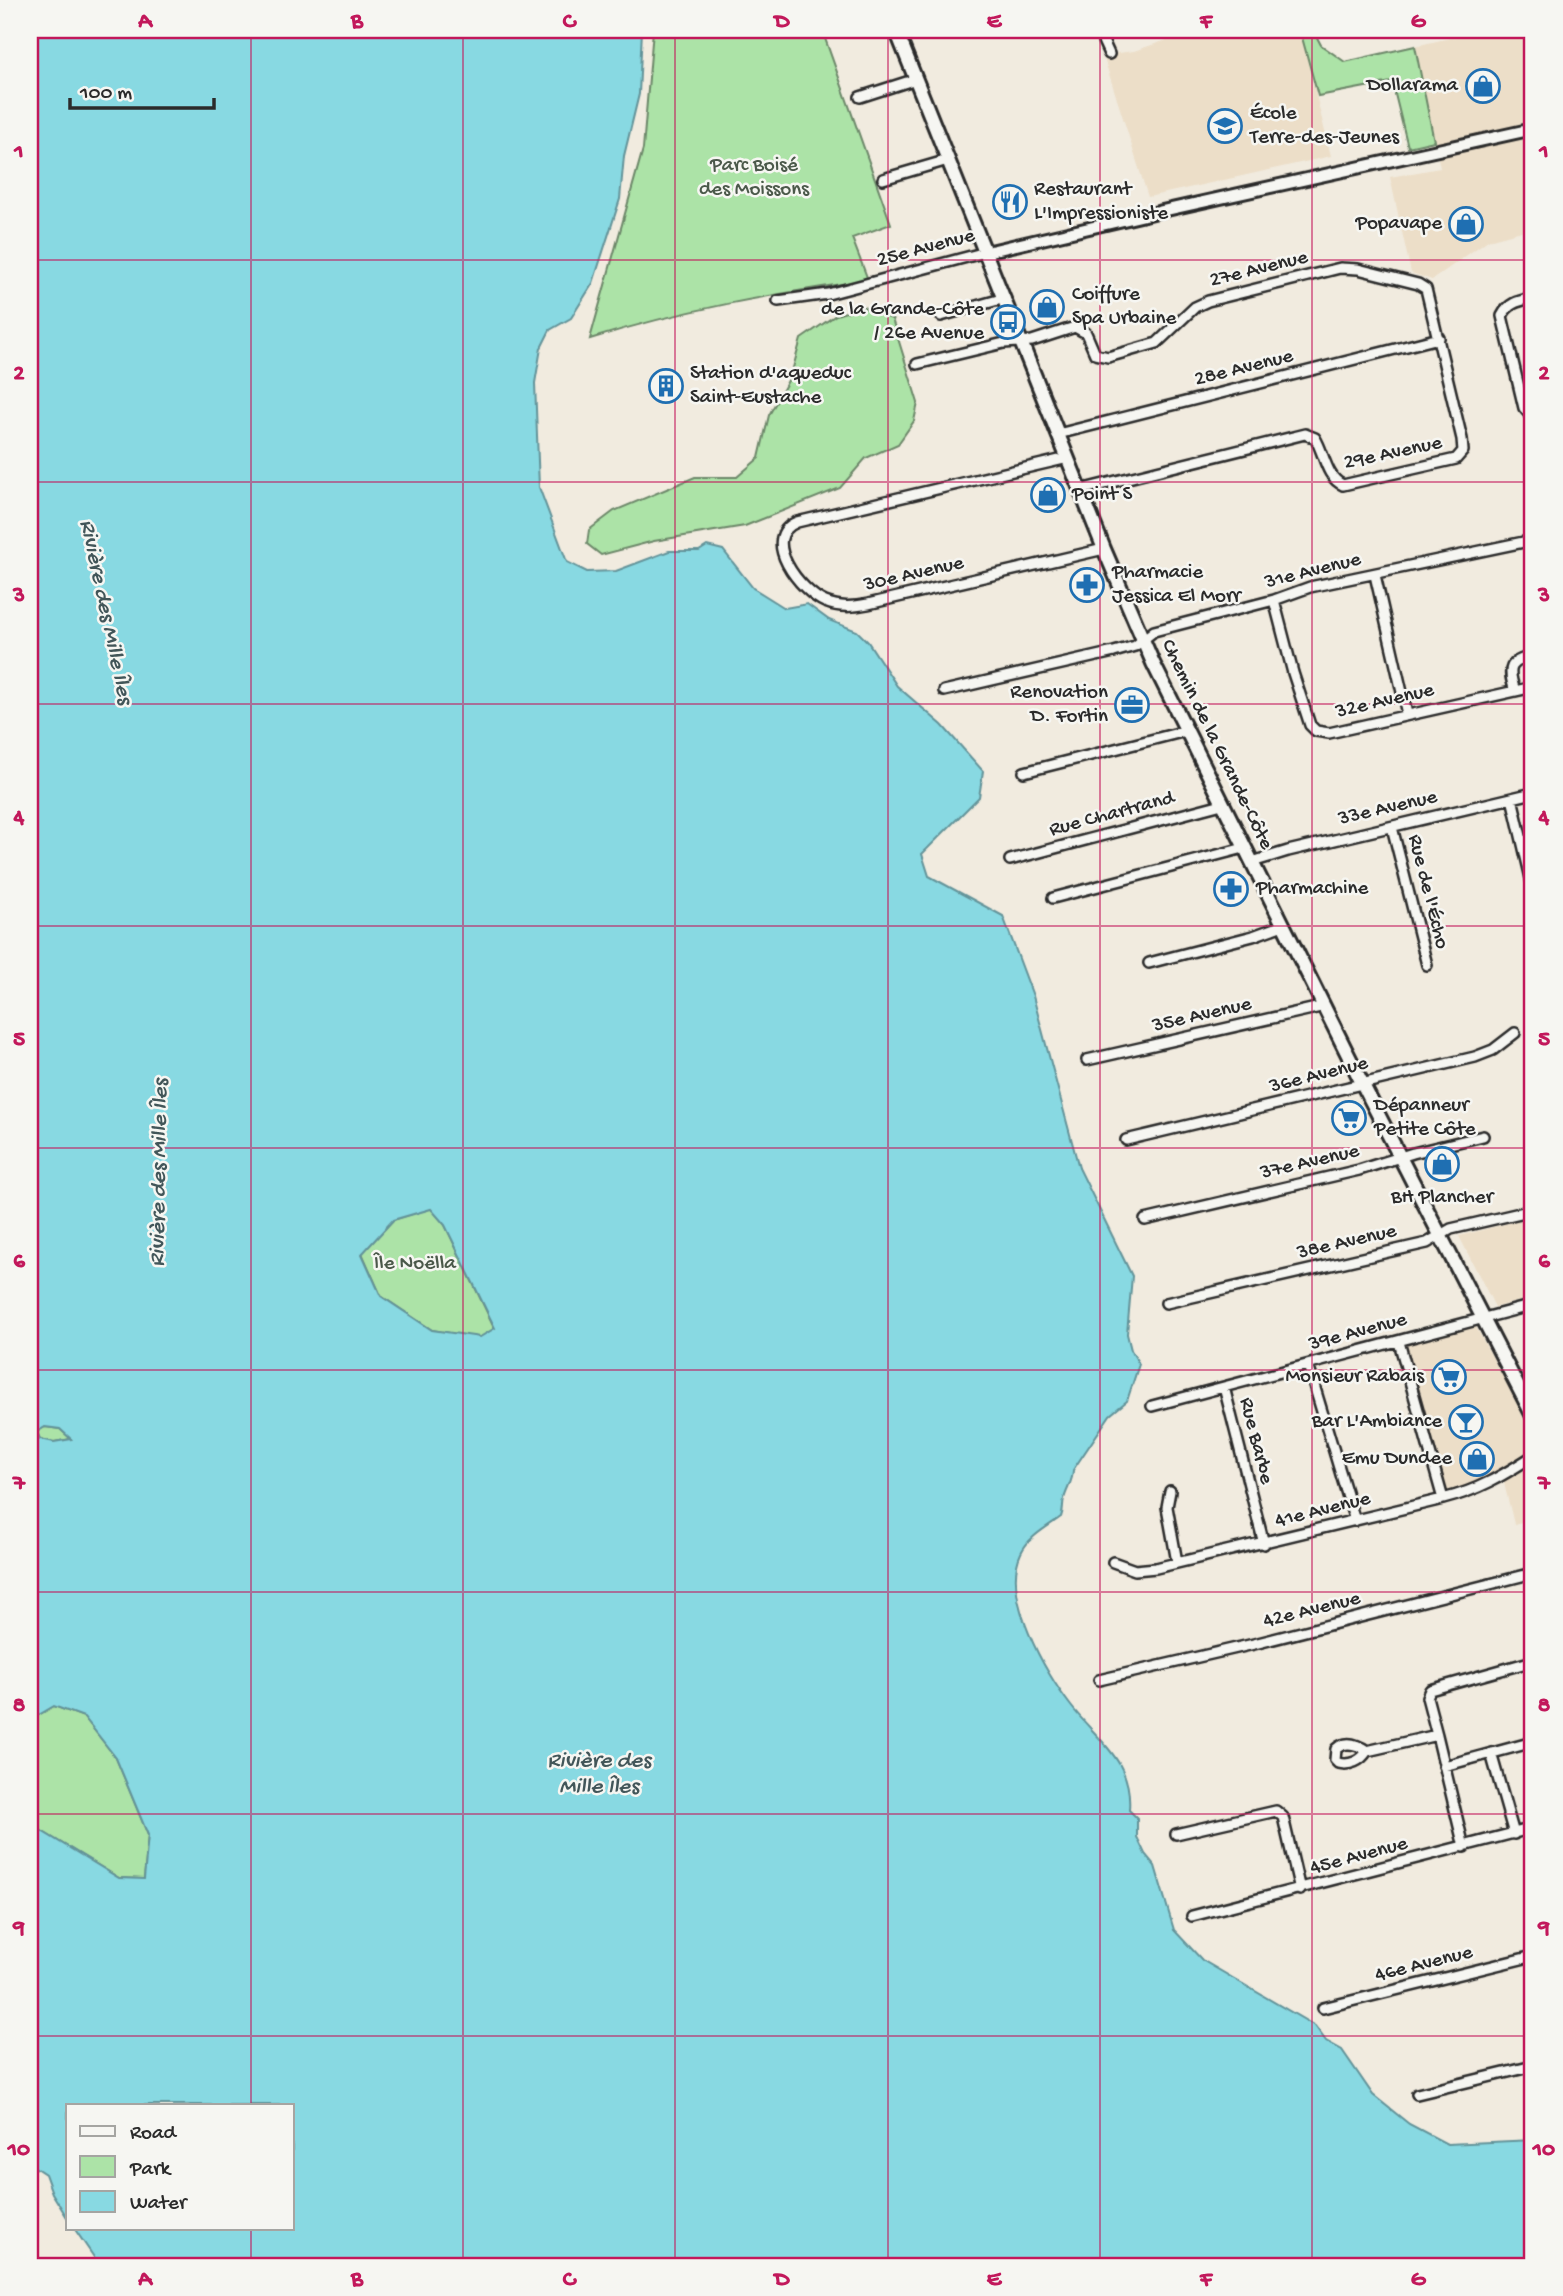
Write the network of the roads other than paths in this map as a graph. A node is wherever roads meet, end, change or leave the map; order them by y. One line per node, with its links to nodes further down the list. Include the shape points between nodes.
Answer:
1 (897, 30): 4 (main road, Chemin de la Grande-Côte)
2 (1098, 30): 3 (street)
3 (1109, 54)
4 (916, 79): 5 (street); 7 (main road, Chemin de la Grande-Côte)
5 (860, 97)
6 (1533, 129): 9 (street, 25e Avenue)
7 (948, 160): 8 (street); 9 (main road, Chemin de la Grande-Côte)
8 (883, 179)
9 (986, 252): 10 (main road, Chemin de la Grande-Côte); 12 (street, 25e Avenue, via 828,294)
10 (1005, 298): 13 (street); 15 (main road, Chemin de la Grande-Côte)
11 (1533, 298): 17 (street, via 1513,302 1502,316 1524,408)
12 (778, 301)
13 (941, 316)
14 (1438, 338): 15 (street, 27e Avenue, via 1424,287 1348,268 1208,301 1195,307 1157,343 1114,356 1095,354 1086,332 1077,327); 18 (street, 28e Avenue); 20 (street, 29e Avenue, via 1463,443 1455,459 1343,485 1334,479 1315,438 1305,434)
15 (1022, 341): 16 (street, 27e Avenue); 18 (main road, Chemin de la Grande-Côte)
16 (917, 364)
17 (1533, 415)
18 (1058, 433): 19 (main road, Chemin de la Grande-Côte)
19 (1068, 458): 20 (main road, Chemin de la Grande-Côte); 22 (street, 30e Avenue, via 789,525 782,536 785,557 803,586 821,600 847,607)
20 (1080, 489): 22 (main road, Chemin de la Grande-Côte)
21 (1533, 540): 23 (street, 31e Avenue)
22 (1104, 549): 25 (main road, Chemin de la Grande-Côte)
23 (1375, 575): 24 (street, 31e Avenue, via 1310,587); 30 (street)
24 (1274, 600): 25 (street, 31e Avenue, via 1154,631); 30 (street, 32e Avenue, via 1293,673 1316,731 1329,733)
25 (1143, 639): 28 (street, 31e Avenue, via 1114,652); 31 (main road, Chemin de la Grande-Côte)
26 (1533, 656): 29 (street, via 1512,665)
27 (1533, 687): 29 (street, 32e Avenue)
28 (944, 691)
29 (1515, 691): 30 (street, 32e Avenue)
30 (1407, 715)
31 (1186, 731): 32 (street); 35 (main road, Chemin de la Grande-Côte)
32 (1024, 772)
33 (1533, 793): 34 (street, 33e Avenue)
34 (1512, 798): 36 (street, 33e Avenue); 40 (street)
35 (1222, 804): 37 (main road, Chemin de la Grande-Côte); 38 (street, Rue Chartrand)
36 (1392, 827): 39 (street, 33e Avenue); 44 (street, Rue de l'Écho)
37 (1244, 848): 39 (main road, Chemin de la Grande-Côte); 41 (street)
38 (1010, 860)
39 (1252, 862): 42 (main road, Chemin de la Grande-Côte)
40 (1533, 887)
41 (1053, 898)
42 (1283, 925): 43 (street); 45 (main road, Chemin de la Grande-Côte)
43 (1149, 963)
44 (1427, 965)
45 (1325, 1006): 47 (street, 35e Avenue); 48 (main road, Chemin de la Grande-Côte)
46 (1515, 1033): 48 (street, 36e Avenue, via 1481,1055)
47 (1087, 1060)
48 (1362, 1083): 50 (street, 36e Avenue); 51 (main road, Chemin de la Grande-Côte)
49 (1483, 1136): 51 (street, 37e Avenue)
50 (1126, 1140)
51 (1400, 1158): 53 (street, 37e Avenue); 54 (main road, Chemin de la Grande-Côte)
52 (1533, 1210): 54 (street, 38e Avenue, via 1451,1228)
53 (1145, 1220)
54 (1440, 1235): 55 (street, 38e Avenue, via 1421,1244); 57 (main road, Chemin de la Grande-Côte)
55 (1166, 1303)
56 (1533, 1305): 57 (street, 39e Avenue)
57 (1482, 1317): 58 (street, 39e Avenue); 62 (main road, Chemin de la Grande-Côte)
58 (1399, 1342): 59 (street, 39e Avenue); 65 (street)
59 (1308, 1365): 60 (street, 39e Avenue); 66 (street)
60 (1224, 1387): 61 (street, 39e Avenue); 67 (street, Rue Barbe)
61 (1152, 1406)
62 (1533, 1416)
63 (1533, 1456): 65 (street, 41e Avenue, via 1501,1478)
64 (1170, 1491): 69 (street, via 1167,1507)
65 (1443, 1499): 66 (street, 41e Avenue)
66 (1354, 1521): 67 (street, 41e Avenue)
67 (1264, 1544): 69 (street, 41e Avenue)
68 (1113, 1562): 69 (street, 41e Avenue, via 1135,1570)
69 (1177, 1562)
70 (1533, 1573): 72 (street, 42e Avenue)
71 (1533, 1661): 73 (street, via 1430,1690 1427,1697)
72 (1099, 1680)
73 (1437, 1735): 75 (street); 77 (street)
74 (1533, 1742): 76 (street)
75 (1367, 1751)
76 (1491, 1753): 77 (street); 80 (street)
77 (1444, 1766): 81 (street)
78 (1533, 1828): 80 (street, 45e Avenue)
79 (1176, 1834): 82 (street, via 1276,1811 1283,1817)
80 (1514, 1835): 81 (street, 45e Avenue)
81 (1464, 1847): 82 (street, 45e Avenue)
82 (1300, 1890): 83 (street, 45e Avenue)
83 (1192, 1916)
84 (1533, 1956): 85 (street, 46e Avenue)
85 (1323, 2008)
86 (1533, 2066): 87 (street)
87 (1417, 2094)

